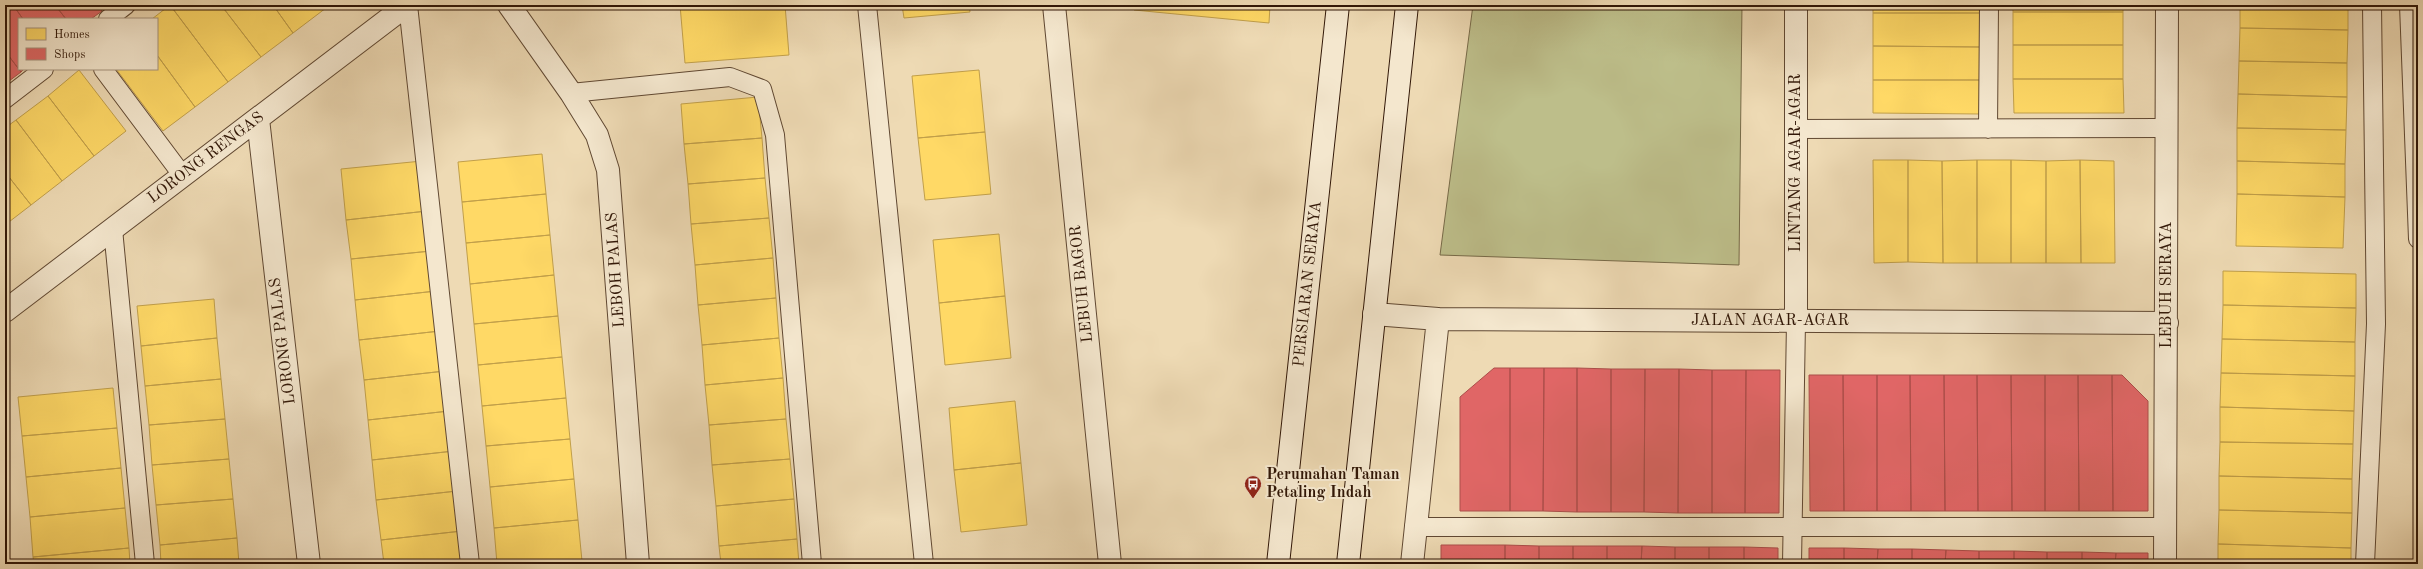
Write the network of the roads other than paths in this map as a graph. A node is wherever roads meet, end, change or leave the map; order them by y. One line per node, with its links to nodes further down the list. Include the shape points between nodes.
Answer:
1 (126, 5): 13 (lane)
2 (408, 5): 19 (street, LORONG RENGAS); 36 (lane)
3 (509, 5): 17 (street, LEBOH PALAS)
4 (867, 5): 39 (lane)
5 (1054, 5): 40 (street, LEBUH BAGOR)
6 (1338, 5): 41 (street, PERSIARAN SERAYA)
7 (1407, 5): 27 (street)
8 (1796, 5): 21 (street, LINTANG AGAR-AGAR)
9 (1989, 5): 22 (lane)
10 (2167, 5): 20 (street, LEBUH SERAYA)
11 (2372, 5): 46 (lane, via 2376,324)
12 (2409, 5): 14 (lane)
13 (109, 18)
14 (2415, 57): 25 (lane)
15 (43, 70): 18 (lane)
16 (104, 70): 23 (lane)
17 (571, 94): 37 (street, LEBOH PALAS, via 597,135 608,170); 38 (lane, via 730,77 762,89 775,135)
18 (5, 99)
19 (258, 119): 23 (street, LORONG RENGAS); 35 (street, LORONG PALAS)
20 (2167, 128): 22 (lane); 30 (street, LEBUH SERAYA)
21 (1796, 129): 22 (lane); 29 (street, LINTANG AGAR-AGAR)
22 (1988, 129)
23 (183, 176): 24 (street, LORONG RENGAS)
24 (113, 229): 26 (street, LORONG RENGAS); 34 (lane)
25 (2418, 239)
26 (5, 311)
27 (1374, 314): 28 (street, JALAN AGAR-AGAR); 42 (street)
28 (1438, 319): 29 (street, JALAN AGAR-AGAR); 31 (street)
29 (1796, 321): 30 (street, JALAN AGAR-AGAR); 32 (lane)
30 (2167, 323): 33 (street, LEBUH SERAYA)
31 (1414, 527): 32 (lane); 43 (street)
32 (1793, 527): 33 (lane); 44 (lane)
33 (2165, 527): 45 (street, LEBUH SERAYA)
34 (146, 564)
35 (309, 564)
36 (470, 564)
37 (638, 564)
38 (812, 564)
39 (924, 564)
40 (1110, 564)
41 (1278, 564)
42 (1348, 564)
43 (1412, 564)
44 (1792, 564)
45 (2165, 564)
46 (2365, 564)

